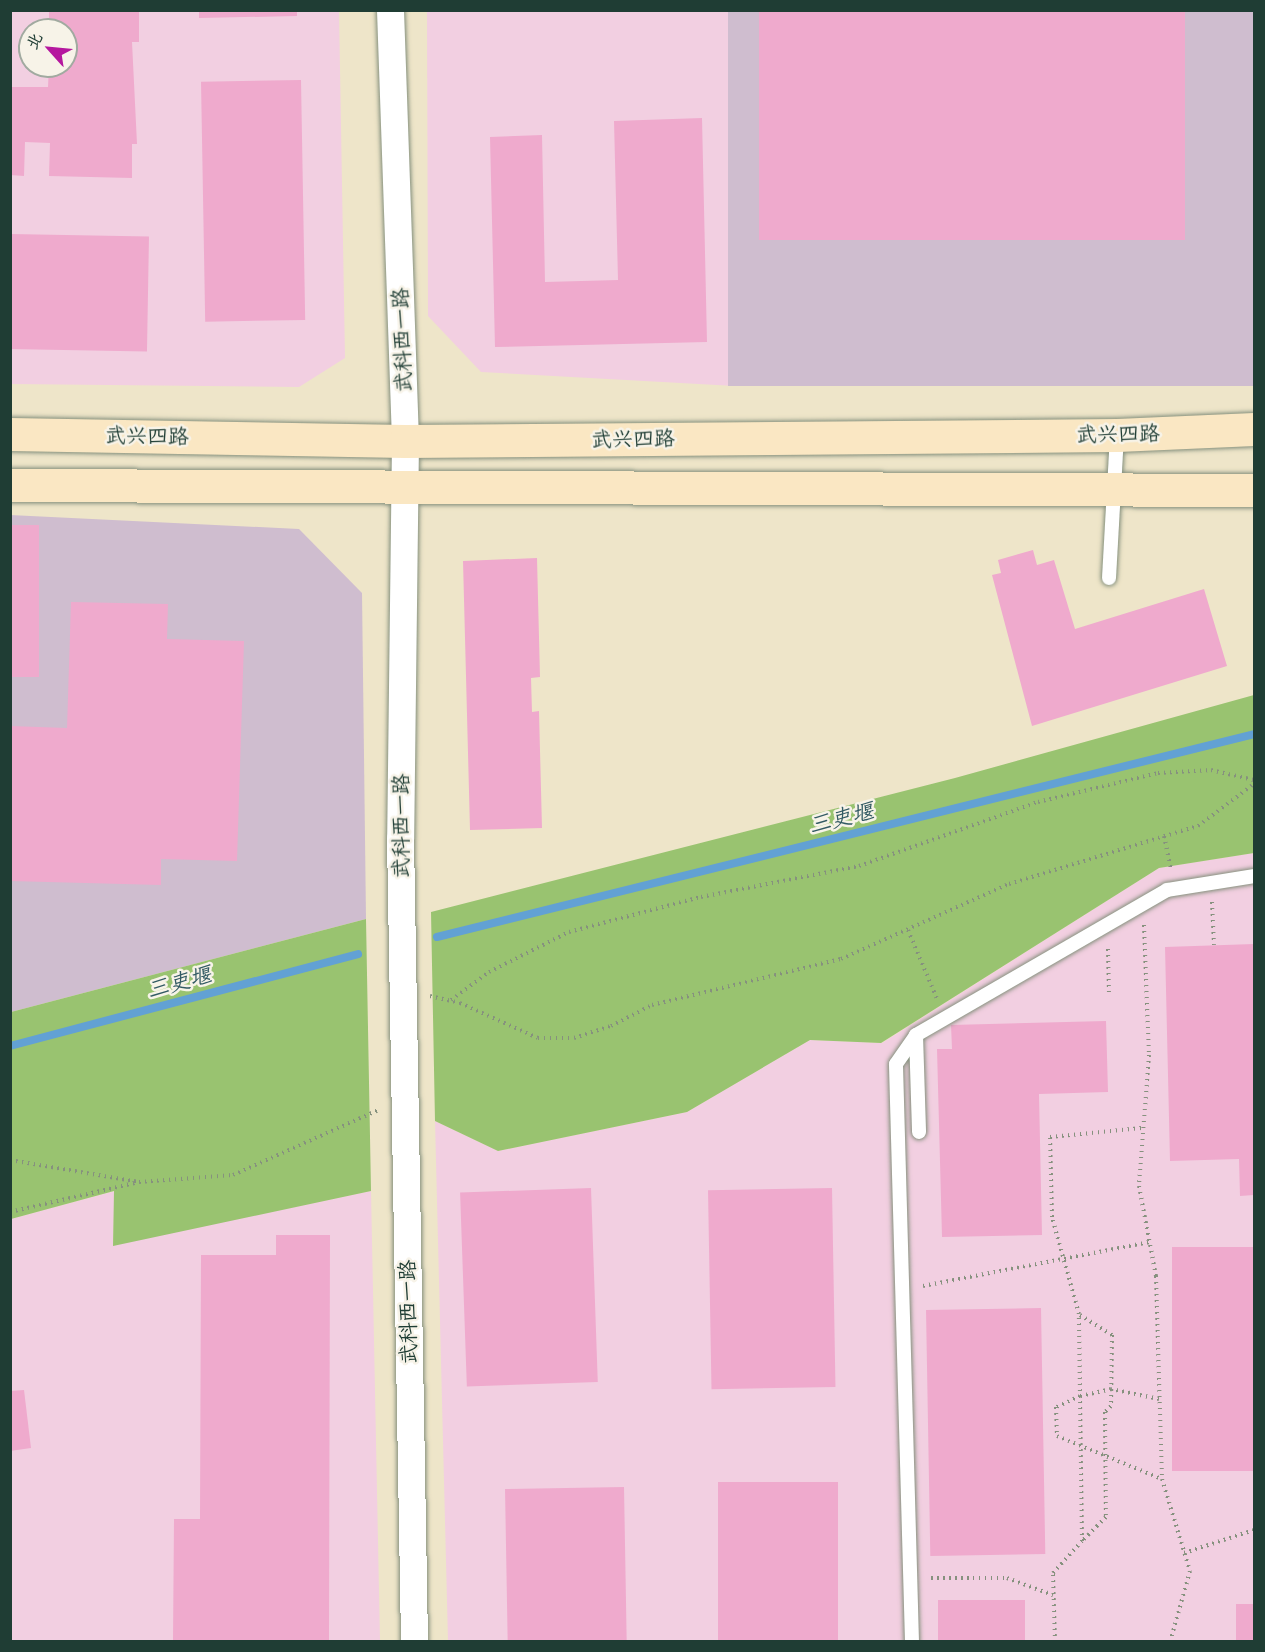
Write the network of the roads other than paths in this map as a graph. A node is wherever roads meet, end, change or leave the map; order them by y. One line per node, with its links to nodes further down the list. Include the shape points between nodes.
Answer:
1 (390, 10): 5 (street, 武科西一路)
2 (1254, 429): 4 (main road, 武兴四路)
3 (10, 434): 5 (main road, 武兴四路)
4 (1116, 435): 5 (main road, 武兴四路); 8 (lane)
5 (405, 441): 7 (street, 武科西一路)
6 (10, 485): 7 (main road)
7 (404, 486): 8 (main road); 14 (street, 武科西一路, via 400,838)
8 (1113, 489): 9 (main road); 10 (lane)
9 (1254, 490)
10 (1109, 578)
11 (1254, 876): 12 (lane, via 1174,888)
12 (916, 1035): 13 (lane); 15 (lane, via 896,1064)
13 (919, 1132)
14 (414, 1641)
15 (912, 1641)

